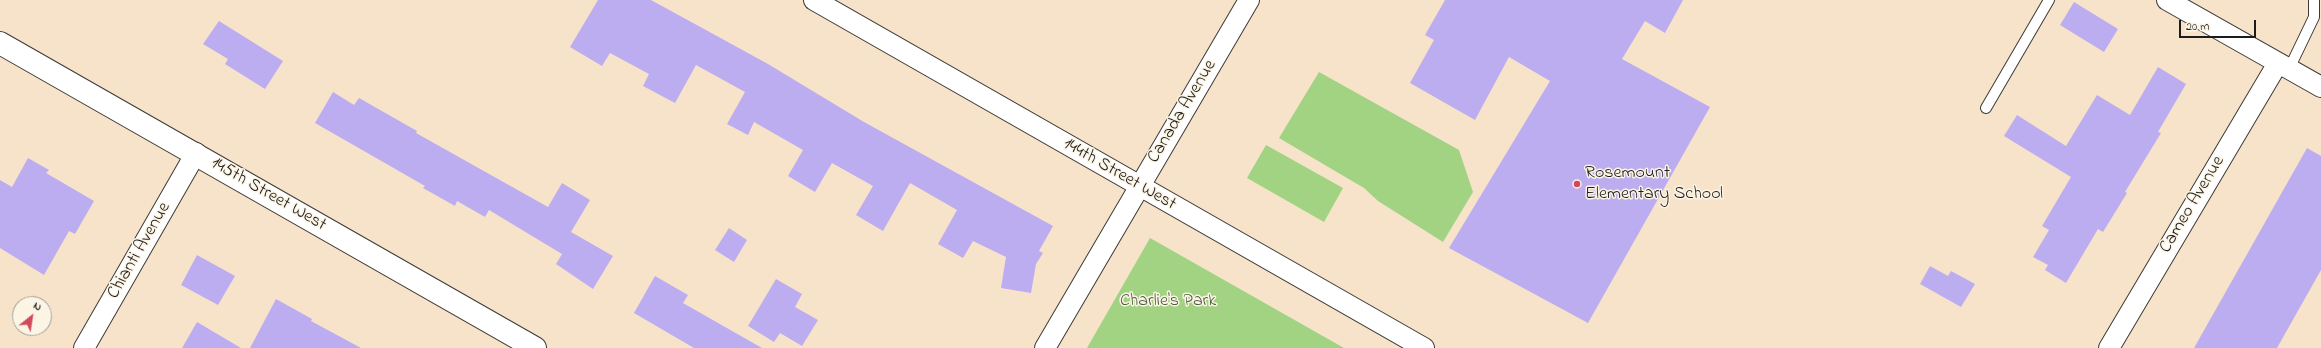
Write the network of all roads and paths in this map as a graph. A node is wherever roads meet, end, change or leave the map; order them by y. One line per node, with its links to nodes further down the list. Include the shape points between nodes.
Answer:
1 (1248, 0): 11 (street, Canada Avenue)
2 (2049, 0): 9 (lane)
3 (2167, 0): 7 (street)
4 (2314, 0): 7 (lane, via 2314,17)
5 (821, 2): 11 (street, 144th Street West)
6 (0, 43): 10 (street, 145th Street West)
7 (2284, 66): 8 (street); 16 (street, Cameo Avenue)
8 (2321, 87)
9 (1986, 108)
10 (196, 153): 12 (street, Chianti Avenue); 13 (street, 145th Street West)
11 (1139, 187): 14 (street, Canada Avenue); 15 (street, 144th Street West)
12 (84, 348)
13 (535, 348)
14 (1045, 348)
15 (1424, 348)
16 (2109, 348)

